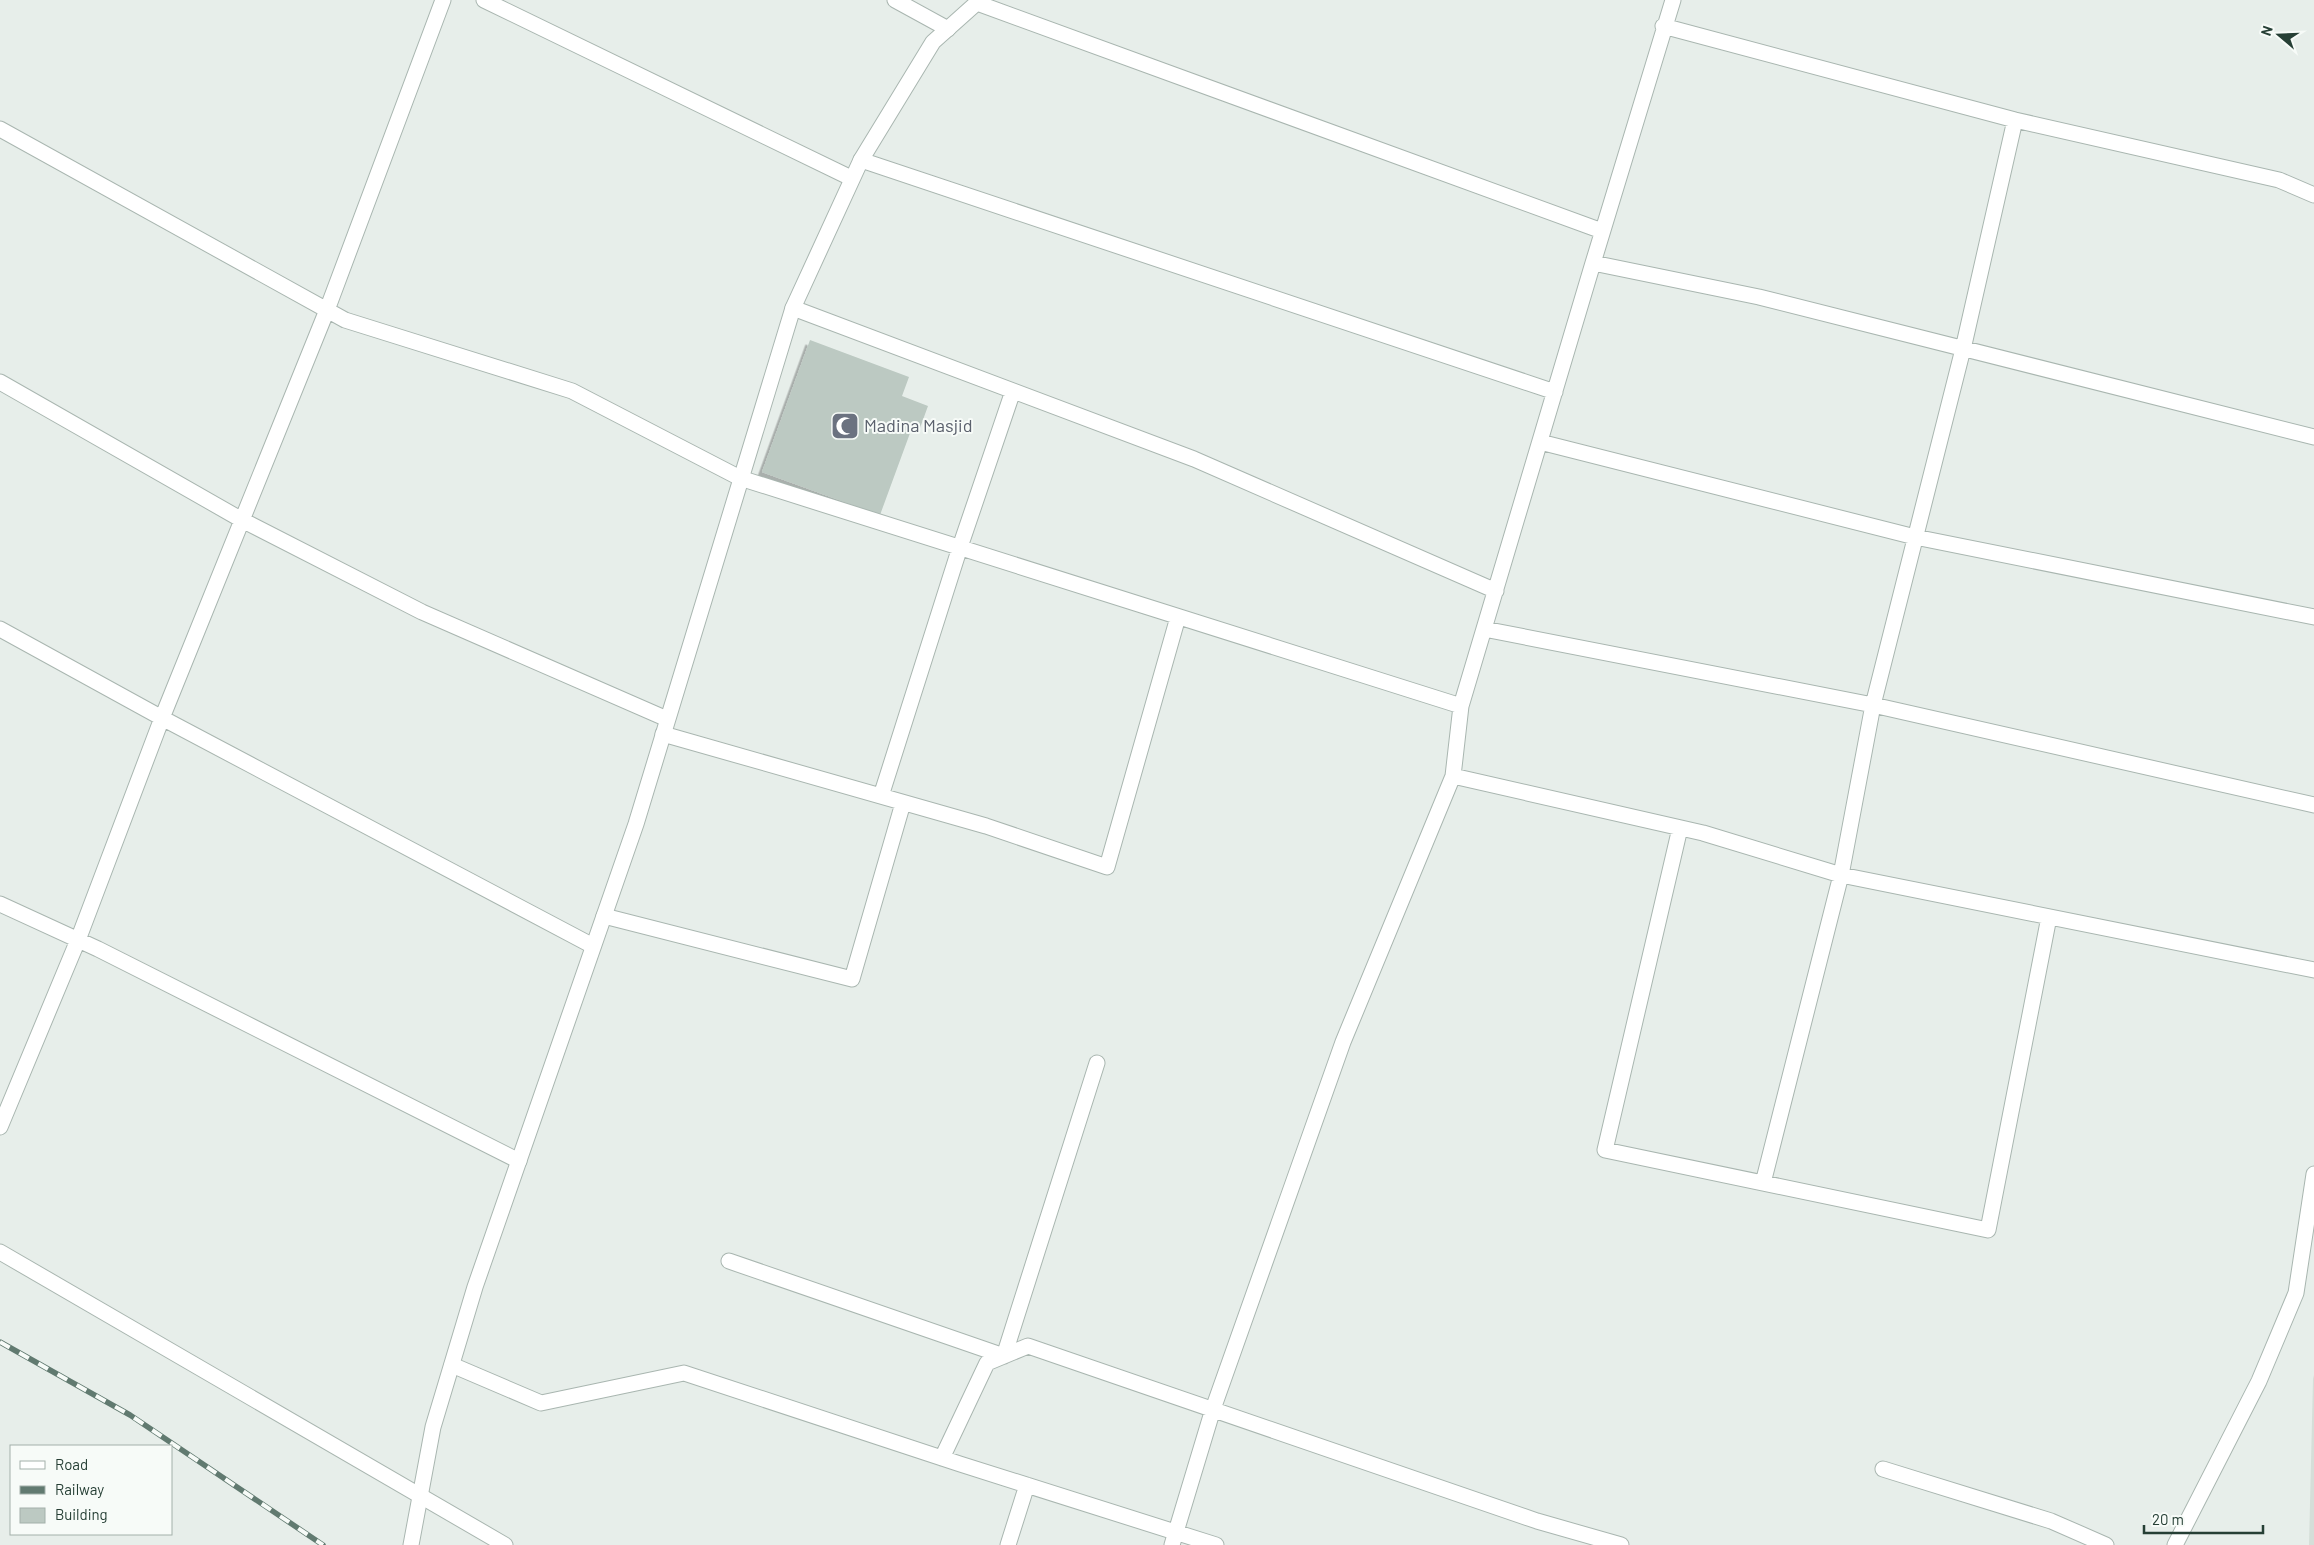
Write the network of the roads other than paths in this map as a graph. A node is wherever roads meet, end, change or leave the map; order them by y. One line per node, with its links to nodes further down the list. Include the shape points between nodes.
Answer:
1 (443, 0): 16 (street)
2 (484, 0): 11 (street)
3 (895, 0): 7 (street)
4 (1673, 0): 6 (street)
5 (978, 2): 7 (street); 13 (street)
6 (1663, 26): 8 (street); 13 (street)
7 (948, 29): 10 (street, via 933,42)
8 (2015, 120): 12 (street, via 2279,180); 17 (street)
9 (0, 129): 16 (street)
10 (860, 160): 11 (street); 20 (street)
11 (851, 178): 15 (street)
12 (2314, 196)
13 (1602, 231): 14 (street)
14 (1593, 263): 17 (street, via 1759,297); 20 (street)
15 (793, 308): 19 (street); 23 (street)
16 (327, 310): 23 (street, via 345,320 572,391); 24 (street)
17 (1962, 349): 21 (street); 25 (street)
18 (0, 382): 24 (street)
19 (1013, 391): 26 (street); 27 (street, via 1194,459)
20 (1555, 392): 22 (street)
21 (2314, 436)
22 (1540, 442): 25 (street); 27 (street)
23 (740, 478): 26 (street); 35 (street)
24 (242, 520): 34 (street); 35 (street, via 422,612)
25 (1915, 537): 29 (street); 32 (street)
26 (960, 547): 28 (street); 37 (street)
27 (1496, 591): 30 (street)
28 (1178, 617): 33 (street); 38 (street, via 1106,867 986,826)
29 (2314, 617)
30 (1484, 628): 32 (street); 33 (street)
31 (0, 629): 34 (street)
32 (1873, 705): 39 (street); 41 (street)
33 (1460, 706): 36 (street)
34 (162, 718): 45 (street); 46 (street)
35 (665, 726): 37 (street); 43 (street)
36 (1452, 776): 40 (street); 57 (street, via 1343,1042)
37 (881, 796): 38 (street)
38 (903, 803): 43 (street, via 852,979)
39 (2314, 804)
40 (1680, 828): 41 (street); 52 (street, via 1606,1150)
41 (1842, 875): 44 (street); 52 (street)
42 (0, 904): 45 (street)
43 (604, 916): 46 (street)
44 (2049, 917): 47 (street); 52 (street, via 1988,1230)
45 (78, 940): 49 (street); 50 (street)
46 (593, 946): 50 (street)
47 (2314, 970)
48 (1097, 1063): 55 (street)
49 (0, 1127)
50 (519, 1160): 56 (street)
51 (2314, 1174): 69 (street, via 2296,1293 2259,1381)
52 (1763, 1183)
53 (0, 1252): 61 (street)
54 (729, 1261): 55 (street)
55 (1004, 1356): 57 (street, via 1028,1346); 58 (street, via 987,1363)
56 (452, 1365): 58 (street, via 541,1403 684,1373); 61 (street, via 433,1427)
57 (1213, 1409): 62 (street); 67 (street, via 1537,1521)
58 (942, 1458): 60 (street)
59 (1882, 1469): 68 (street, via 2052,1521)
60 (1027, 1485): 62 (street); 65 (street)
61 (420, 1495): 63 (street); 64 (street)
62 (1174, 1538): 66 (street)
63 (411, 1545)
64 (505, 1545)
65 (1008, 1545)
66 (1216, 1545)
67 (1621, 1545)
68 (2106, 1545)
69 (2174, 1545)

